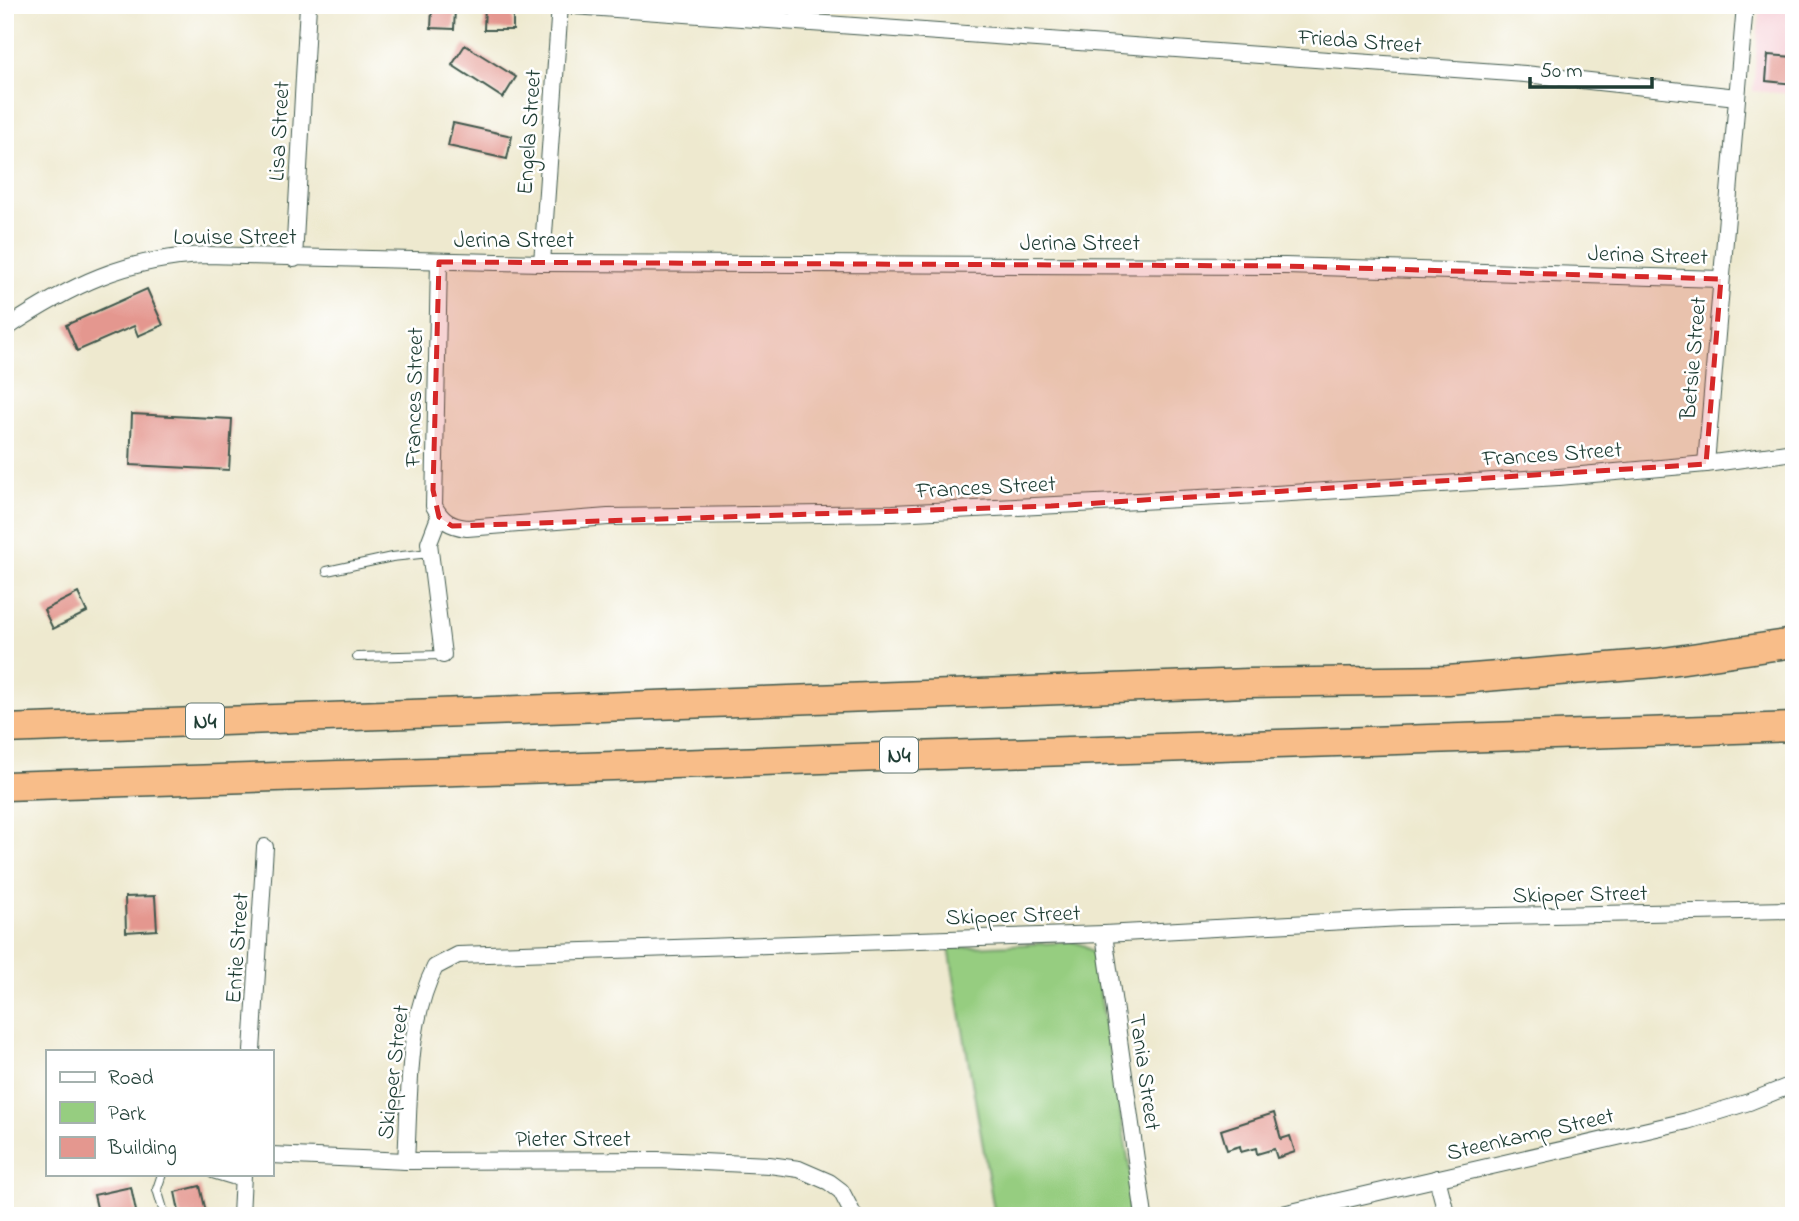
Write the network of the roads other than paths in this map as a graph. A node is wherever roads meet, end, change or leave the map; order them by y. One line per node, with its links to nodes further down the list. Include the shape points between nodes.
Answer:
1 (307, 5): 5 (street, Lisa Street)
2 (560, 5): 4 (street, Frieda Street, via 1525,75); 7 (street, Engela Street)
3 (1745, 5): 4 (street, Betsie Street)
4 (1737, 97): 8 (street, Betsie Street)
5 (294, 259): 6 (street, Louise Street); 9 (street, Louise Street, via 172,256 135,264 98,275 50,299)
6 (439, 262): 7 (street, Jerina Street); 12 (street, Frances Street, via 433,490)
7 (542, 263): 8 (street, Jerina Street, via 1285,266)
8 (1721, 279): 11 (street, Betsie Street)
9 (5, 329)
10 (1794, 452): 11 (street, Frances Street)
11 (1706, 464): 12 (street, Frances Street, via 1545,478 894,513 608,517 467,528 452,526)
12 (439, 517): 13 (street, via 429,538)
13 (430, 553): 14 (lane, via 392,556); 16 (street)
14 (327, 571)
15 (1794, 643): 19 (highway, N4, via 1657,663 1448,680 1221,684)
16 (443, 654): 17 (lane)
17 (358, 657)
18 (1794, 727): 20 (highway, N4)
19 (5, 729)
20 (5, 786)
21 (265, 848): 24 (street, Entie Street)
22 (1794, 911): 23 (street, Skipper Street, via 1403,918)
23 (1104, 934): 27 (street, Skipper Street, via 458,955 435,967 423,999 414,1042); 34 (street, Tania Street)
24 (252, 1050)
25 (1794, 1084): 30 (street, Steenkamp Street, via 1687,1121)
26 (273, 1155): 27 (street, Pieter Street)
27 (406, 1161): 33 (street, Pieter Street, via 658,1160 789,1168 829,1182 841,1191)
28 (161, 1176): 31 (lane, via 157,1189)
29 (242, 1178): 32 (street)
30 (1437, 1178): 35 (street, Steenkamp Street); 36 (street)
31 (165, 1216)
32 (241, 1216)
33 (854, 1216)
34 (1144, 1216)
35 (1274, 1216)
36 (1447, 1216)

